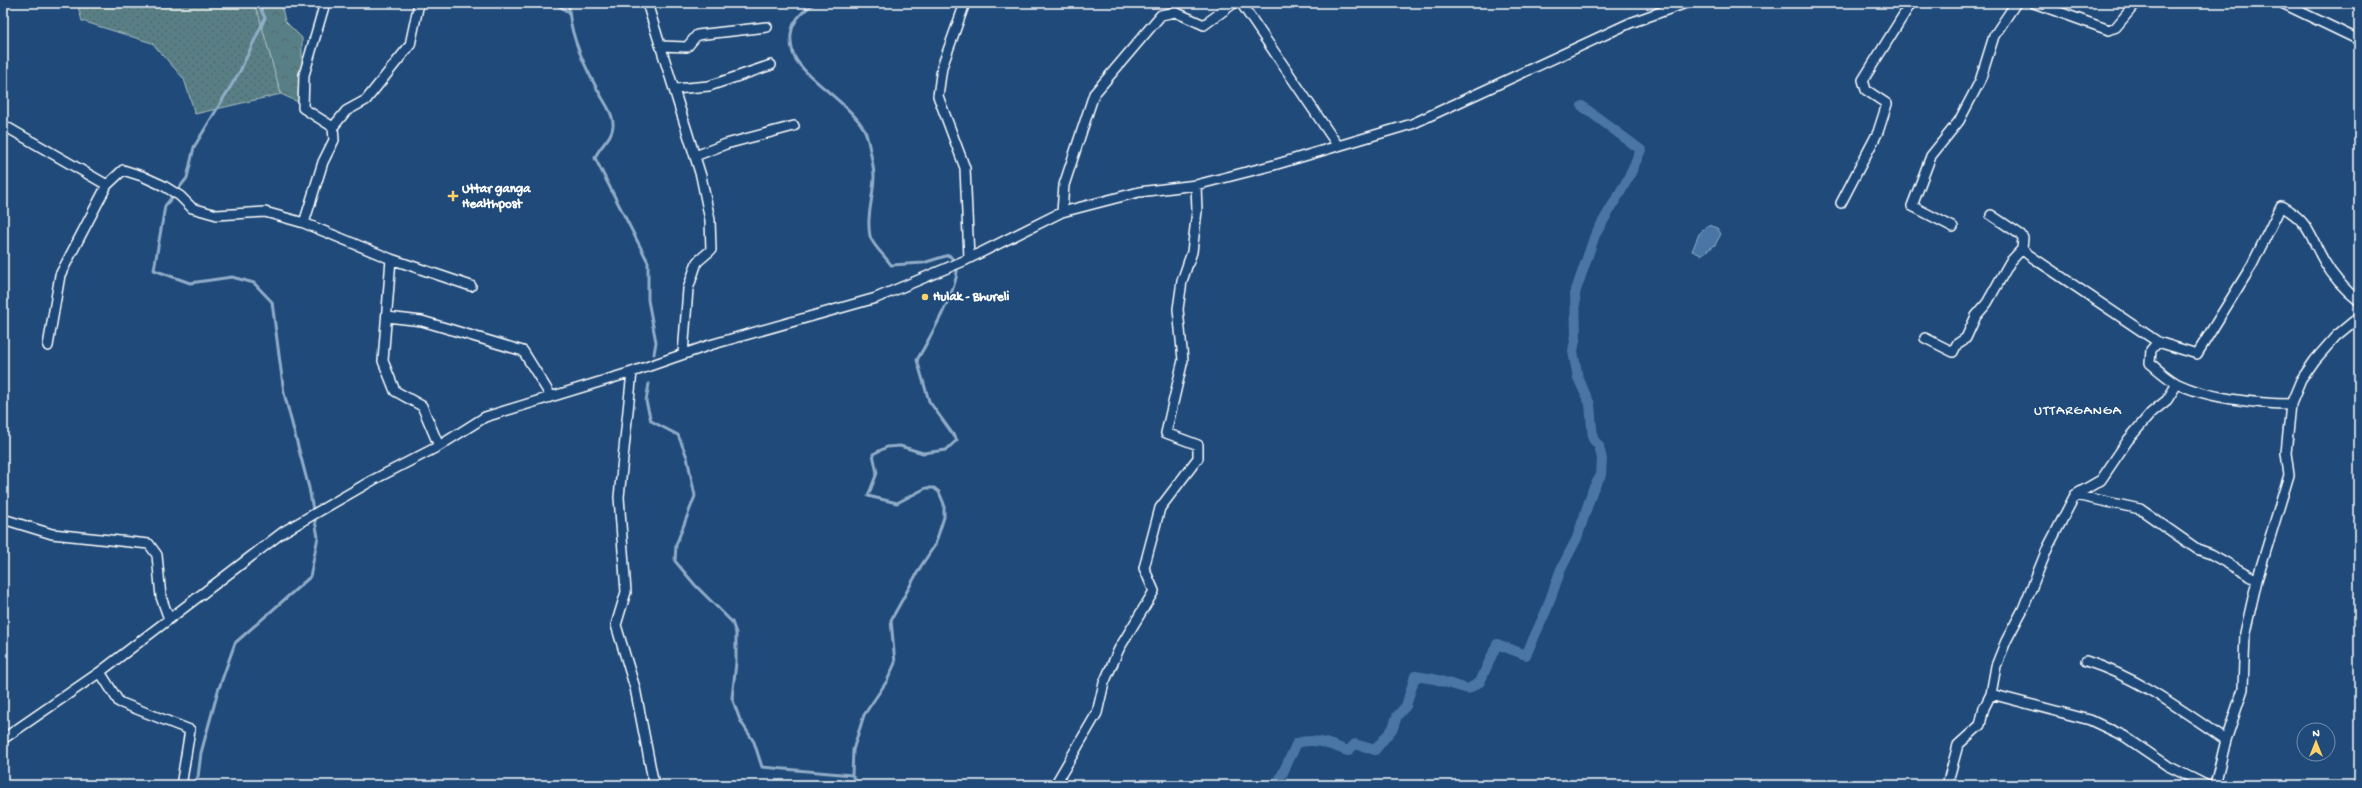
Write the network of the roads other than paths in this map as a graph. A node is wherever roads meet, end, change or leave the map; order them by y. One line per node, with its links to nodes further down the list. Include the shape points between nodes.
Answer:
1 (325, 3): 20 (street, via 304,75 302,108)
2 (419, 3): 20 (street, via 410,45 366,100 346,111)
3 (647, 3): 15 (street)
4 (965, 3): 32 (street, via 942,67 938,96 965,168)
5 (1234, 3): 26 (street, via 1204,24 1175,12 1161,15 1094,94 1064,185)
6 (1241, 3): 21 (street)
7 (1686, 3): 21 (street, via 1630,23 1412,124)
8 (1911, 3): 25 (street, via 1863,80 1866,90 1887,104 1878,132)
9 (2016, 3): 29 (street, via 1994,36 1980,81 1959,121 1931,156 1912,206)
10 (2034, 3): 11 (street, via 2109,30 2116,27)
11 (2136, 3)
12 (2282, 3): 14 (street)
13 (767, 27): 15 (street, via 698,35 687,47)
14 (2359, 40)
15 (661, 46): 17 (street)
16 (771, 65): 17 (street, via 709,86)
17 (675, 89): 22 (street)
18 (3, 125): 24 (street)
19 (794, 126): 22 (street, via 726,144)
20 (333, 127): 28 (street, via 334,140)
21 (1338, 146): 23 (street)
22 (695, 156): 40 (street, via 710,220 711,250 697,262 688,289)
23 (1196, 184): 26 (street, via 1139,192); 57 (street, via 1197,211 1192,252 1182,281 1178,310 1183,360 1166,433 1198,445 1198,458 1160,508 1144,568 1154,590 1119,648 1104,683 1097,713)
24 (107, 185): 28 (street, via 123,170 164,186 180,196 192,208 217,215 265,212); 39 (street, via 60,275)
25 (1841, 203)
26 (1062, 212): 32 (street)
27 (1991, 215): 30 (street, via 2021,235)
28 (304, 223): 31 (street)
29 (1953, 227)
30 (2022, 249): 37 (street, via 2010,262 1987,303 1976,316 1966,338 1957,344 1953,352); 38 (street)
31 (391, 259): 33 (street); 35 (street)
32 (967, 259): 40 (street, via 905,288 876,298)
33 (471, 286)
34 (2359, 301): 38 (street, via 2340,283 2324,262 2304,223 2281,206 2252,264 2198,354)
35 (387, 317): 43 (street, via 422,321 523,351); 45 (street, via 383,361 395,391 422,406)
36 (2359, 318): 44 (street, via 2336,336 2315,360 2301,380)
37 (1925, 338)
38 (2158, 342): 42 (street, via 2151,350 2150,363)
39 (48, 346)
40 (683, 354): 41 (street)
41 (632, 372): 43 (street); 56 (street, via 619,497 626,592 616,625 635,688)
42 (2177, 384): 44 (street, via 2242,401); 46 (street, via 2167,400 2151,413 2128,440 2101,480)
43 (551, 396): 45 (street, via 484,417)
44 (2291, 404): 48 (street, via 2286,454 2289,475)
45 (439, 446): 49 (street, via 373,480 283,532)
46 (2075, 496): 48 (street, via 2140,509 2197,549); 52 (street, via 2048,547 2023,609 2006,641 1996,666)
47 (3, 519): 49 (street, via 52,534 149,544 157,555 161,597)
48 (2257, 580): 54 (street, via 2245,633 2243,689)
49 (169, 619): 51 (street)
50 (2086, 662): 54 (street, via 2112,669 2142,684)
51 (100, 672): 53 (street); 55 (street, via 119,702 190,730)
52 (1991, 694): 58 (street, via 1980,725 1958,745); 59 (street, via 2090,720 2124,736 2168,766)
53 (3, 739)
54 (2226, 740): 60 (street)
55 (182, 783)
56 (654, 785)
57 (1055, 785)
58 (1948, 785)
59 (2206, 785)
60 (2215, 785)

